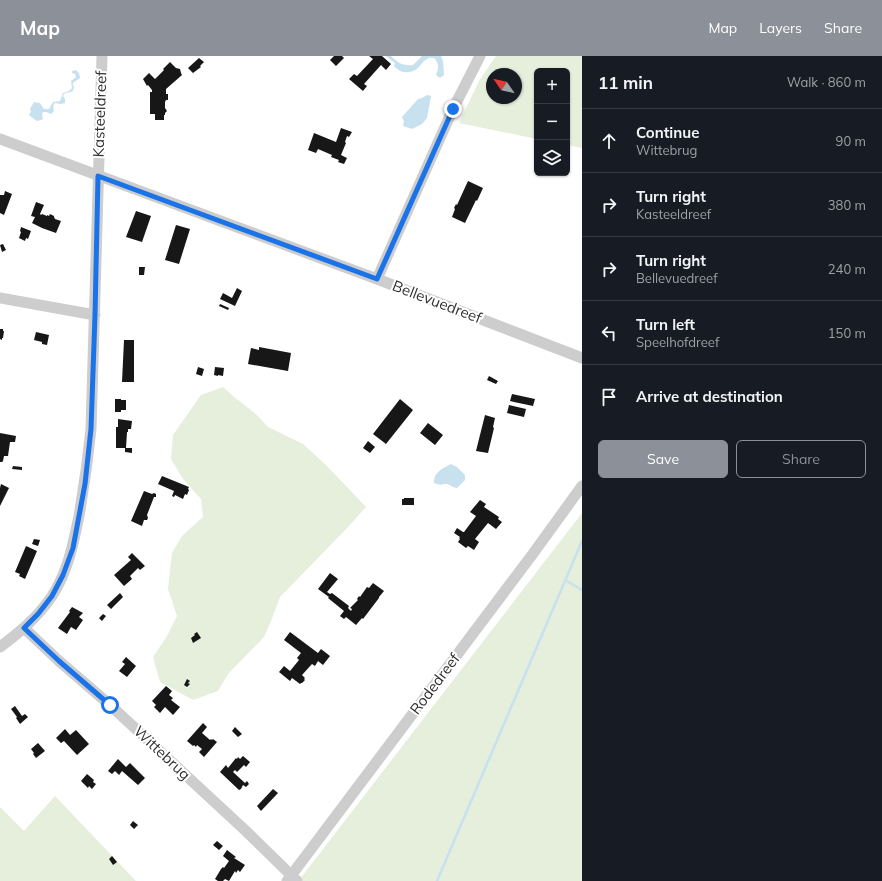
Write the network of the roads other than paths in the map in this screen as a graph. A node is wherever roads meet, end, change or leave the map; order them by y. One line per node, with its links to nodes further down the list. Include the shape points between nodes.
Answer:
1 (102, 56): 4 (street, Kasteeldreef)
2 (480, 56): 5 (street, via 453,109)
3 (0, 139): 4 (street, Bellevuedreef)
4 (98, 176): 5 (street, Bellevuedreef); 7 (street, Kasteeldreef)
5 (377, 279): 8 (street, Bellevuedreef)
6 (0, 298): 7 (street)
7 (95, 315): 10 (street, Kasteeldreef, via 91,429 85,484 73,548 52,596)
8 (582, 358)
9 (582, 486): 12 (street, Rodedreef)
10 (24, 628): 11 (street, Kasteeldreef); 12 (street, Wittebrug, via 247,832)
11 (0, 647)
12 (292, 879)

